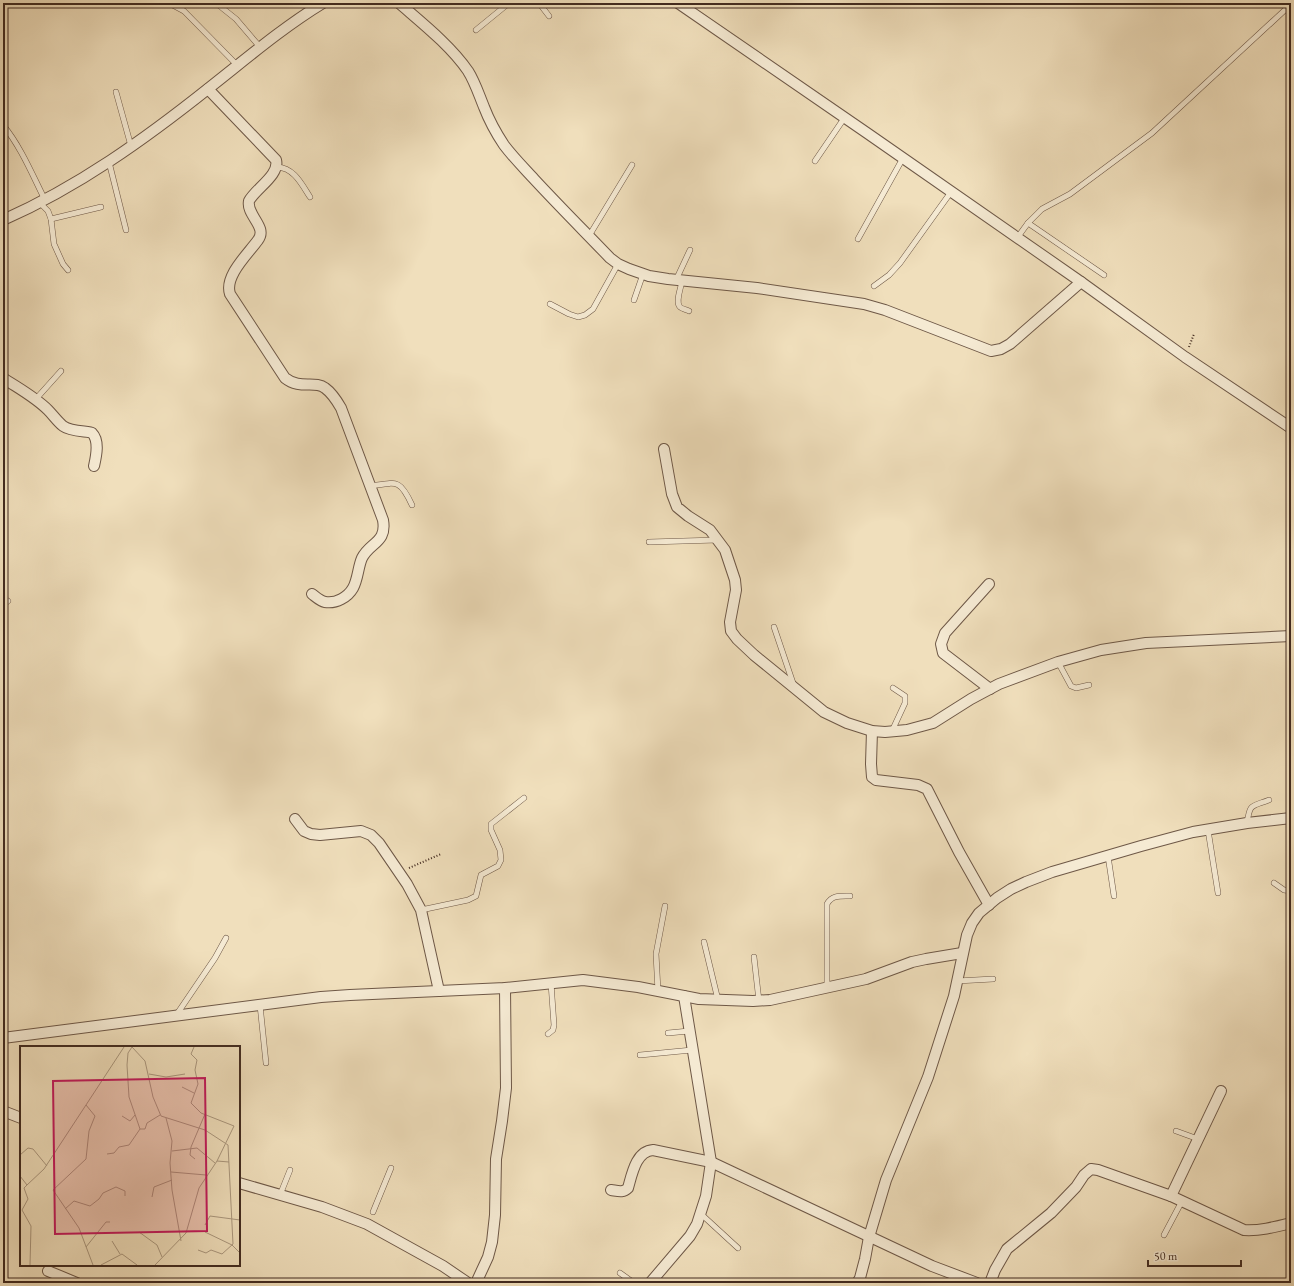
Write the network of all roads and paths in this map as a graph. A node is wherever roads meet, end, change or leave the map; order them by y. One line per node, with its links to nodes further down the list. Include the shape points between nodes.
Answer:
1 (169, 3): 12 (lane, via 184,11)
2 (216, 3): 11 (lane, via 236,19)
3 (323, 3): 11 (street)
4 (398, 3): 31 (street, via 461,62 475,84 489,118 505,146)
5 (509, 3): 10 (lane)
6 (539, 3): 9 (lane)
7 (678, 3): 15 (street)
8 (1286, 10): 29 (lane, via 1152,133 1070,194 1042,209)
9 (549, 16)
10 (476, 30)
11 (260, 47): 12 (street)
12 (237, 65): 13 (street)
13 (208, 89): 17 (street); 22 (street, via 276,160)
14 (116, 92): 17 (lane)
15 (845, 117): 18 (street); 19 (lane)
16 (3, 125): 25 (lane, via 26,160)
17 (132, 146): 20 (street)
18 (903, 158): 23 (street); 33 (lane)
19 (815, 161)
20 (109, 162): 25 (street); 30 (lane)
21 (632, 165): 31 (lane)
22 (277, 167): 24 (lane, via 284,167 294,173); 51 (street, via 249,201 249,207 261,234 234,273 229,290 285,378 295,385 324,387 342,408)
23 (950, 192): 32 (street); 41 (lane, via 900,263)
24 (310, 196)
25 (42, 201): 27 (lane); 28 (street)
26 (101, 207): 27 (lane)
27 (51, 219): 36 (lane, via 54,244)
28 (3, 220)
29 (1028, 223): 32 (lane); 38 (lane)
30 (126, 230)
31 (589, 236): 35 (street)
32 (1017, 238): 40 (street)
33 (858, 239)
34 (690, 250): 39 (lane)
35 (618, 264): 37 (street); 43 (lane, via 593,310 578,317)
36 (68, 270)
37 (643, 274): 39 (street); 42 (lane)
38 (1104, 274)
39 (679, 281): 40 (street, via 765,289 864,304 991,351 1010,344); 44 (lane, via 678,303 680,307)
40 (1081, 282): 48 (street, via 1185,357)
41 (874, 286)
42 (634, 300)
43 (550, 304)
44 (689, 311)
45 (61, 371): 47 (lane)
46 (3, 378): 47 (street)
47 (35, 400): 50 (street, via 63,426 92,433 96,440)
48 (1291, 428)
49 (664, 449): 53 (street, via 669,482 677,507 710,530)
50 (94, 466)
51 (371, 486): 52 (lane, via 398,484 404,488); 56 (street, via 383,520 383,534 363,556 354,588 333,602 324,602)
52 (412, 505)
53 (718, 540): 54 (lane); 64 (street, via 725,550 735,580 731,631 744,647)
54 (649, 542)
55 (989, 584): 65 (street, via 945,633 941,644 943,653)
56 (312, 594)
57 (8, 601): 58 (lane)
58 (3, 605)
59 (774, 627): 64 (lane)
60 (1291, 636): 61 (street, via 1146,643 1101,650)
61 (1058, 662): 62 (lane, via 1071,686 1076,688); 65 (street)
62 (1089, 685)
63 (893, 688): 67 (lane, via 905,696 905,704)
64 (796, 689): 66 (street, via 824,712)
65 (990, 689): 67 (street, via 933,723)
66 (872, 731): 67 (street); 82 (street, via 872,777 880,781 918,785 927,789)
67 (892, 732)
68 (524, 798): 84 (lane, via 491,824 501,860 498,866 481,875 476,896)
69 (1269, 800): 72 (lane, via 1249,810)
70 (1291, 818): 72 (street)
71 (295, 819): 76 (street, via 304,831 311,834 361,831 371,835)
72 (1247, 823): 73 (street)
73 (1208, 830): 75 (street); 79 (lane)
74 (441, 854): 76 (path)
75 (1108, 856): 81 (lane); 82 (street, via 1026,882)
76 (399, 872): 84 (street)
77 (1274, 883): 78 (lane, via 1284,890)
78 (1291, 891)
79 (1218, 893)
80 (850, 896): 92 (lane, via 838,896 826,904)
81 (1114, 896)
82 (989, 905): 87 (street, via 972,923)
83 (665, 906): 95 (lane, via 656,954)
84 (421, 910): 94 (street)
85 (226, 938): 100 (lane)
86 (704, 942): 97 (lane)
87 (962, 953): 90 (street); 92 (street, via 926,959 866,979)
88 (754, 957): 98 (lane)
89 (993, 979): 90 (lane)
90 (956, 981): 125 (street, via 932,1065 886,1180)
91 (551, 983): 93 (street); 95 (street, via 590,981); 103 (lane, via 554,1025)
92 (827, 987): 98 (street)
93 (504, 988): 94 (street); 131 (street, via 506,1088 496,1160 495,1215 488,1258)
94 (439, 991): 99 (street, via 350,995)
95 (658, 991): 96 (street)
96 (684, 996): 97 (street); 101 (street)
97 (718, 1000): 98 (street)
98 (759, 1001)
99 (260, 1005): 100 (street); 107 (lane)
100 (176, 1015): 104 (street)
101 (689, 1031): 102 (lane); 105 (street)
102 (668, 1033)
103 (548, 1034)
104 (3, 1038)
105 (692, 1050): 106 (lane); 113 (street)
106 (640, 1055)
107 (266, 1063)
108 (1221, 1091): 112 (street)
109 (3, 1111): 110 (street)
110 (20, 1118)
111 (1176, 1131): 112 (lane)
112 (1198, 1139): 119 (street)
113 (711, 1162): 117 (street, via 648,1150 637,1161 628,1188 625,1191); 122 (street); 125 (street)
114 (391, 1168): 121 (lane)
115 (290, 1170): 118 (lane)
116 (240, 1184): 118 (street)
117 (611, 1190)
118 (280, 1195): 130 (street, via 368,1222)
119 (1171, 1196): 120 (street); 136 (street, via 1098,1170 1090,1170 1051,1213 1007,1249)
120 (1182, 1201): 123 (street, via 1244,1230 1262,1230); 124 (lane)
121 (373, 1212)
122 (701, 1214): 126 (lane); 133 (street, via 690,1236)
123 (1291, 1223)
124 (1164, 1235)
125 (869, 1237): 134 (street); 135 (street, via 932,1266)
126 (738, 1248)
127 (48, 1271): 129 (street)
128 (620, 1273): 132 (lane)
129 (77, 1283)
130 (468, 1283)
131 (476, 1283)
132 (634, 1283)
133 (650, 1283)
134 (857, 1283)
135 (978, 1283)
136 (990, 1283)

